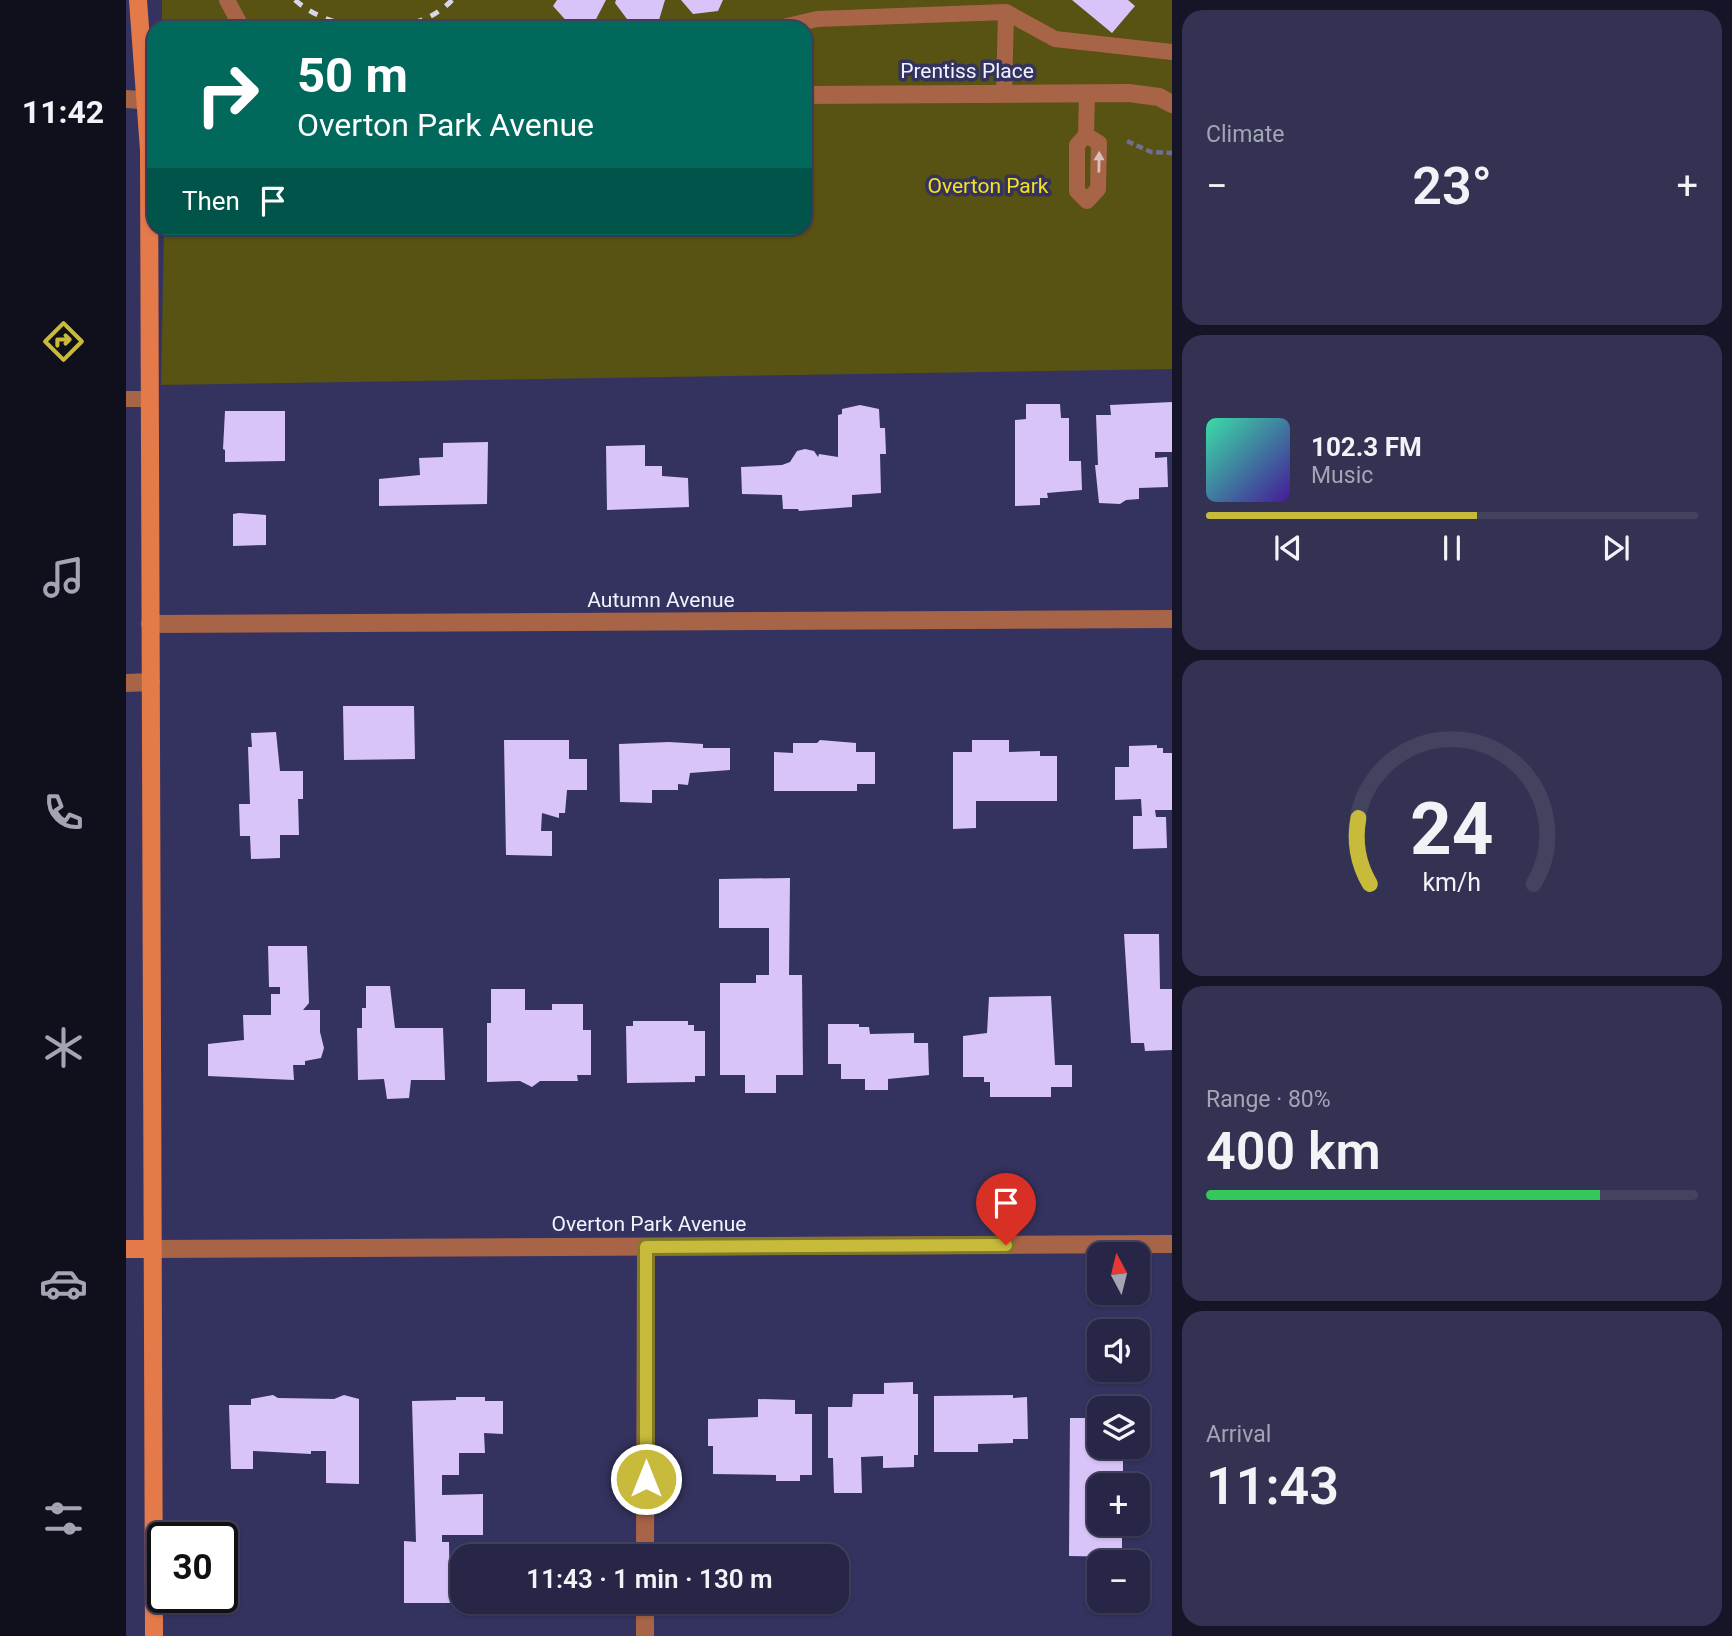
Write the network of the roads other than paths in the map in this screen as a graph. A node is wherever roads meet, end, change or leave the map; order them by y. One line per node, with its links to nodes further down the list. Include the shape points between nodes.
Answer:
1 (138, 0): 8 (main road)
2 (227, 0): 5 (lane)
3 (924, 7): 4 (lane); 6 (lane)
4 (1006, 12): 7 (lane, via 1055,39); 10 (lane)
5 (238, 21)
6 (809, 21)
7 (1172, 52)
8 (147, 76)
9 (1087, 93): 10 (street, Prentiss Place); 14 (street, Prentiss Place, via 1129,93 1159,97); 15 (lane)
10 (1004, 94): 11 (street, Prentiss Place)
11 (812, 95)
12 (126, 99): 13 (street)
13 (147, 101)
14 (1172, 104)
15 (1086, 135)
16 (149, 235): 18 (main road)
17 (126, 399): 18 (lane)
18 (148, 399): 20 (main road)
19 (1172, 619): 20 (street, Autumn Avenue)
20 (150, 624): 21 (main road)
21 (151, 682): 22 (street); 26 (main road)
22 (126, 683)
23 (1172, 1244): 24 (street, Overton Park Avenue)
24 (646, 1247): 26 (street, Overton Park Avenue); 27 (street)
25 (126, 1249): 26 (main road, Overton Park Avenue)
26 (153, 1249): 29 (main road)
27 (645, 1544)
28 (645, 1614): 30 (street)
29 (154, 1636)
30 (645, 1636)

